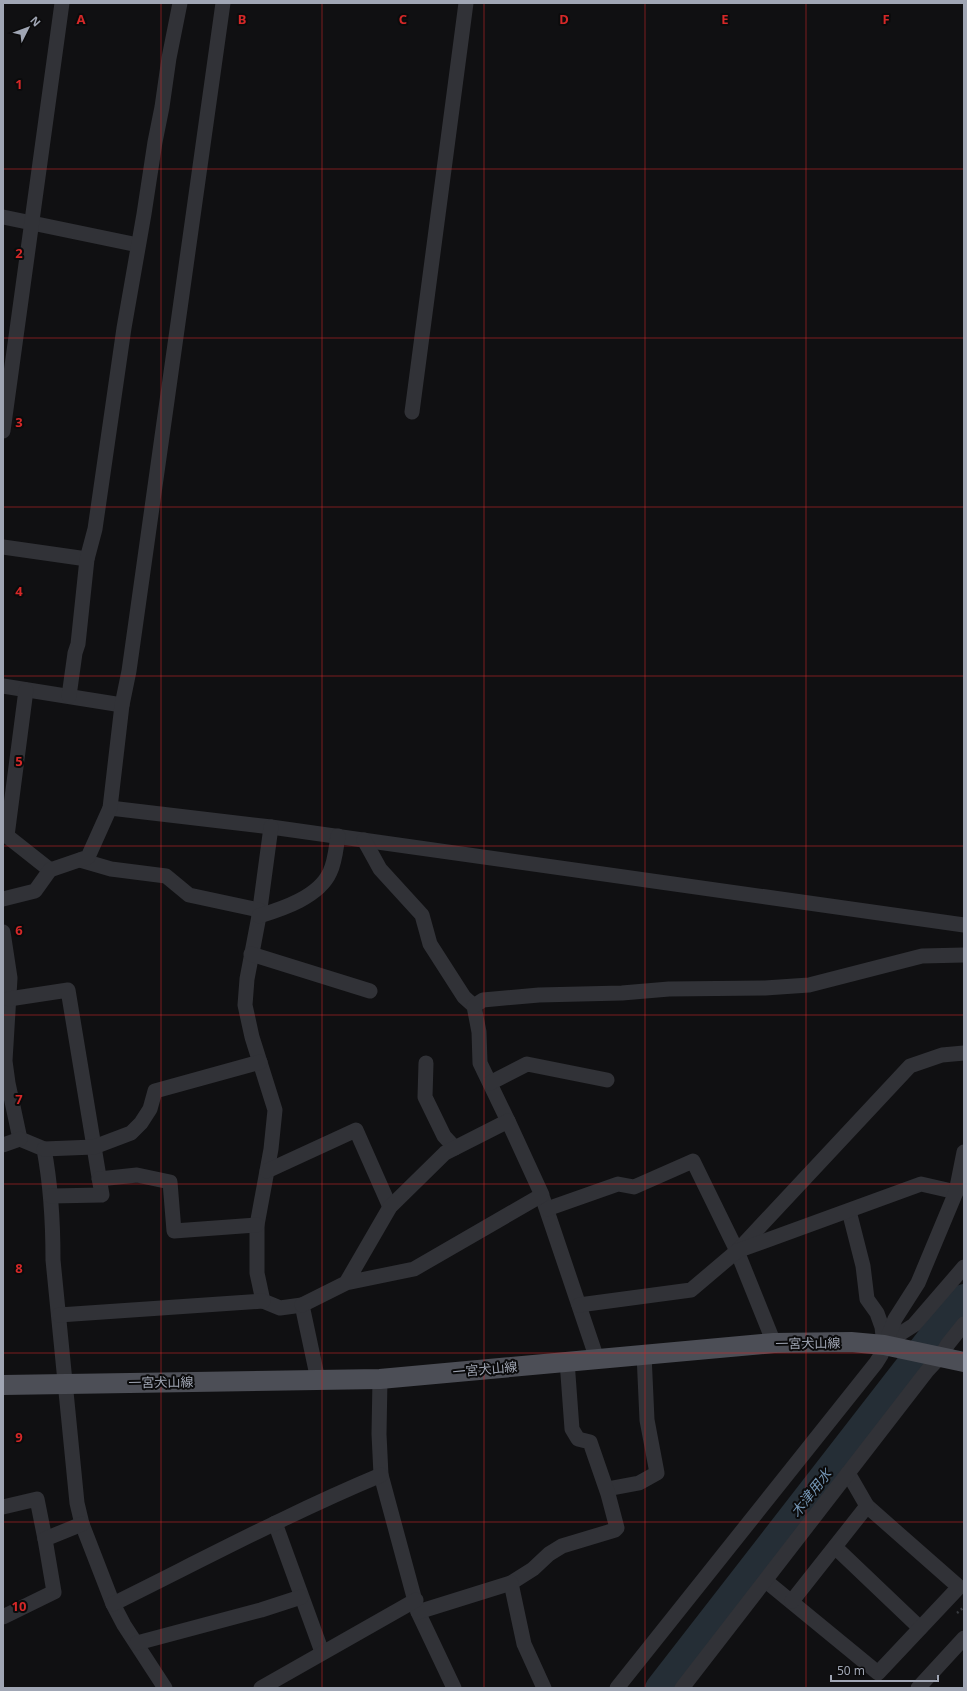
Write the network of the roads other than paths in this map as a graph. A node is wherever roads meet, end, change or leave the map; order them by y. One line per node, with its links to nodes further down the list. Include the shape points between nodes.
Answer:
1 (62, 3): 6 (street)
2 (180, 3): 7 (street, via 168,58)
3 (223, 3): 15 (street)
4 (466, 3): 8 (street)
5 (3, 218): 6 (street)
6 (33, 222): 7 (street); 9 (street)
7 (138, 245): 11 (street, via 95,529)
8 (412, 412)
9 (3, 431)
10 (3, 547): 11 (street)
11 (87, 559): 14 (street, via 78,644)
12 (3, 686): 13 (street)
13 (26, 690): 14 (street); 21 (street, via 7,836)
14 (69, 696): 15 (street)
15 (122, 705): 16 (street)
16 (110, 808): 17 (street); 20 (street, via 88,857)
17 (271, 826): 18 (street); 23 (street)
18 (338, 836): 19 (street); 23 (street, via 331,871 326,880 289,906)
19 (364, 840): 24 (street); 30 (street, via 380,869 422,915 430,944 464,997)
20 (80, 860): 21 (street); 23 (street, via 111,869 166,876 189,895)
21 (50, 870): 22 (street, via 35,891)
22 (3, 899)
23 (259, 913): 26 (street)
24 (964, 925)
25 (3, 932): 29 (street, via 10,978)
26 (251, 954): 28 (street); 32 (street, via 246,979 245,1005)
27 (964, 955): 30 (street, via 922,956 809,985 539,995 483,1000)
28 (370, 991)
29 (9, 999): 37 (street, via 5,1061); 39 (street, via 68,990)
30 (474, 1006): 35 (street, via 479,1032 480,1063)
31 (964, 1053): 51 (street, via 942,1055 910,1066)
32 (260, 1062): 39 (street, via 154,1091 150,1109 132,1133); 43 (street, via 275,1110)
33 (426, 1063): 40 (street, via 425,1097 444,1136)
34 (607, 1080): 35 (street, via 527,1064)
35 (490, 1083): 36 (street)
36 (508, 1121): 40 (street); 47 (street)
37 (20, 1139): 38 (street); 41 (street)
38 (3, 1145)
39 (94, 1147): 41 (street); 44 (street)
40 (455, 1148): 48 (street, via 445,1153)
41 (44, 1149): 46 (street)
42 (964, 1152): 45 (street)
43 (267, 1171): 48 (street, via 356,1130); 50 (street)
44 (99, 1179): 46 (street, via 102,1195); 50 (street, via 137,1175 170,1182 174,1231)
45 (956, 1192): 49 (street, via 921,1184); 60 (street, via 918,1282 895,1319)
46 (51, 1196): 57 (street, via 53,1260)
47 (544, 1202): 51 (street, via 618,1184 634,1187 693,1161); 53 (street, via 414,1268); 56 (street)
48 (390, 1207): 53 (street)
49 (849, 1210): 51 (street); 60 (street, via 863,1266 867,1299 877,1313)
50 (257, 1224): 54 (street, via 257,1273)
51 (737, 1251): 56 (street, via 691,1290); 59 (street)
52 (964, 1267): 60 (street, via 914,1325)
53 (346, 1283): 55 (street)
54 (263, 1301): 55 (street, via 280,1308); 57 (street)
55 (302, 1305): 67 (street)
56 (579, 1305): 63 (street)
57 (59, 1315): 68 (street)
58 (964, 1324): 62 (street)
59 (774, 1343): 60 (main road, 一宮犬山線, via 851,1342); 61 (main road, 一宮犬山線)
60 (884, 1345): 62 (main road, 一宮犬山線); 94 (street, via 876,1363 850,1398)
61 (644, 1354): 63 (main road, 一宮犬山線); 72 (street, via 647,1420 657,1473 639,1483)
62 (940, 1357): 65 (main road, 一宮犬山線); 70 (street, via 926,1371)
63 (597, 1359): 64 (main road, 一宮犬山線)
64 (567, 1361): 66 (main road, 一宮犬山線); 72 (street, via 573,1433 581,1440 590,1442)
65 (964, 1362)
66 (380, 1379): 67 (main road, 一宮犬山線); 71 (street, via 379,1434)
67 (318, 1380): 68 (main road, 一宮犬山線)
68 (66, 1384): 69 (main road, 一宮犬山線); 76 (street, via 77,1503)
69 (3, 1385)
70 (848, 1473): 73 (street); 79 (street)
71 (382, 1475): 75 (street); 84 (street)
72 (607, 1489): 80 (street, via 617,1528 615,1530 562,1546 533,1569)
73 (867, 1506): 78 (street); 86 (street, via 959,1587)
74 (3, 1507): 77 (street, via 37,1499)
75 (275, 1523): 81 (street); 83 (street)
76 (82, 1524): 77 (street); 83 (street)
77 (45, 1539): 85 (street, via 54,1592)
78 (835, 1547): 82 (street); 86 (street)
79 (766, 1581): 82 (street); 95 (street)
80 (511, 1582): 84 (street); 93 (street, via 524,1644)
81 (301, 1597): 88 (street); 89 (street)
82 (792, 1601): 86 (street, via 878,1673)
83 (112, 1604): 88 (street)
84 (417, 1606): 89 (street); 92 (street)
85 (3, 1617)
86 (920, 1628)
87 (964, 1638): 96 (street)
88 (137, 1643): 90 (street)
89 (322, 1652): 91 (street)
90 (165, 1688)
91 (261, 1688)
92 (454, 1688)
93 (544, 1688)
94 (616, 1688)
95 (682, 1688)
96 (918, 1688)

